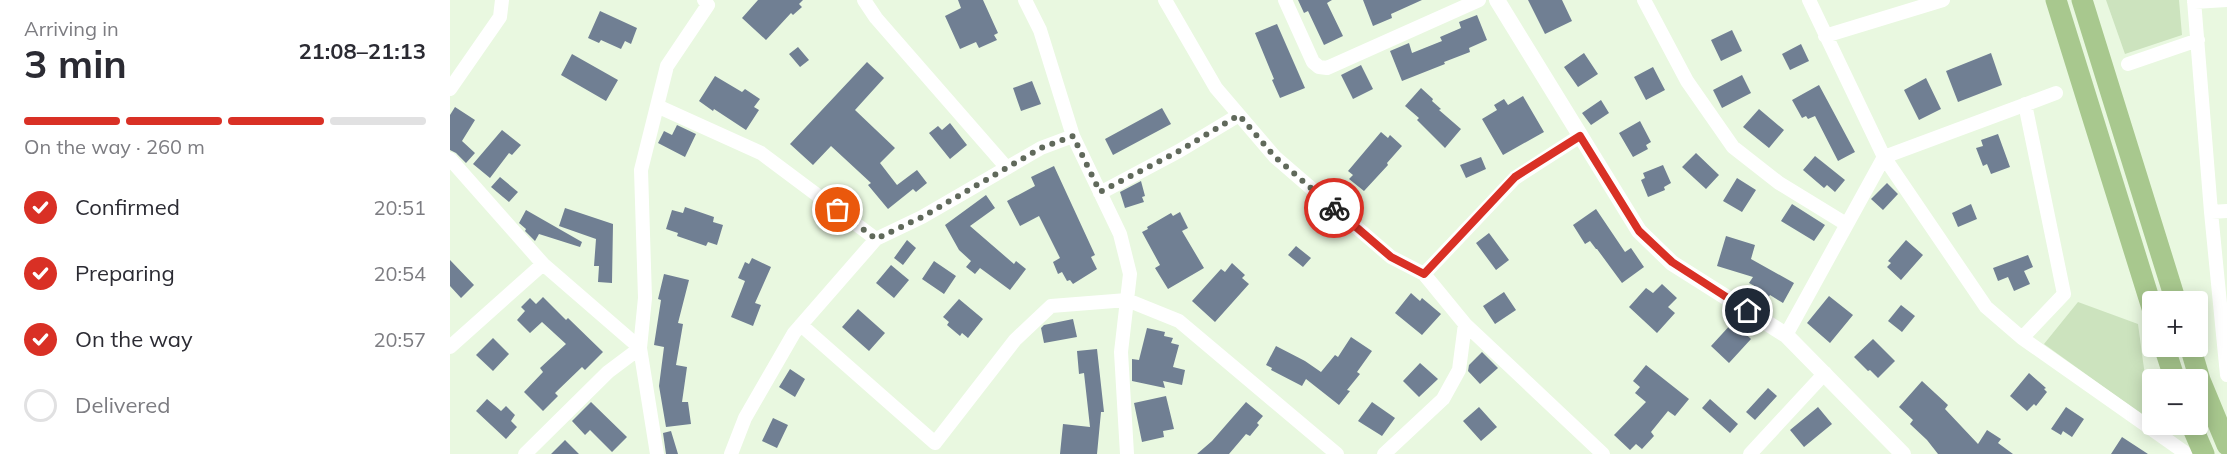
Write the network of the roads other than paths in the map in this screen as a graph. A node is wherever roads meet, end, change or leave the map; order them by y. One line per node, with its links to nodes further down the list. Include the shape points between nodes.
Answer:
1 (502, 0): 19 (street, via 500,17)
2 (864, 0): 28 (street)
3 (1025, 0): 24 (street, via 1040,30)
4 (1165, 0): 23 (street, via 1216,88)
5 (1285, 0): 6 (street, via 1313,62 1327,68)
6 (1479, 0)
7 (1497, 0): 25 (street)
8 (1644, 0): 32 (street, via 1687,81 1733,147 1779,183)
9 (1809, 0): 16 (street)
10 (1943, 0): 16 (street)
11 (2056, 0): 36 (main road)
12 (2082, 0): 37 (main road)
13 (2227, 0): 14 (street)
14 (2194, 1): 17 (street)
15 (709, 2): 22 (street, via 667,66)
16 (1825, 36): 26 (street)
17 (2198, 40): 18 (street); 31 (street)
18 (2128, 64)
19 (450, 89)
20 (2056, 93): 21 (street)
21 (2025, 104): 26 (street); 42 (street, via 2064,294)
22 (657, 106): 33 (street, via 761,153); 44 (street, via 641,170 645,298)
23 (1239, 115): 29 (street); 35 (street, via 1275,157 1391,257)
24 (1073, 136): 28 (street, via 1041,148); 29 (street)
25 (1580, 136): 35 (street, via 1515,177); 41 (street, via 1639,231 1672,262)
26 (1884, 157): 32 (street); 42 (street, via 1986,307)
27 (450, 159): 34 (street)
28 (1007, 168): 33 (street)
29 (1100, 192): 38 (street, via 1120,234 1130,274)
30 (2227, 211): 31 (street)
31 (2211, 212): 47 (street)
32 (1846, 224): 41 (street)
33 (876, 239): 40 (street)
34 (543, 264): 43 (street); 44 (street)
35 (1424, 274): 39 (street)
36 (2147, 291)
37 (2173, 291)
38 (1127, 300): 50 (street, via 1051,306 1015,340); 55 (street, via 1120,352); 56 (street, via 1179,321)
39 (1465, 324): 57 (street, via 1459,370 1443,399); 58 (street)
40 (801, 326): 50 (street); 54 (street, via 745,418)
41 (1786, 335): 46 (street)
42 (2022, 338): 60 (street)
43 (450, 347)
44 (640, 348): 52 (street, via 608,372); 53 (street)
45 (2193, 357): 49 (main road)
46 (1825, 373): 51 (street); 59 (street)
47 (2227, 375)
48 (2196, 435): 61 (main road)
49 (2227, 446)
50 (931, 449)
51 (1896, 452)
52 (525, 454)
53 (657, 454)
54 (731, 454)
55 (1127, 454)
56 (1337, 454)
57 (1384, 454)
58 (1603, 454)
59 (1750, 454)
60 (2187, 454)
61 (2204, 454)

